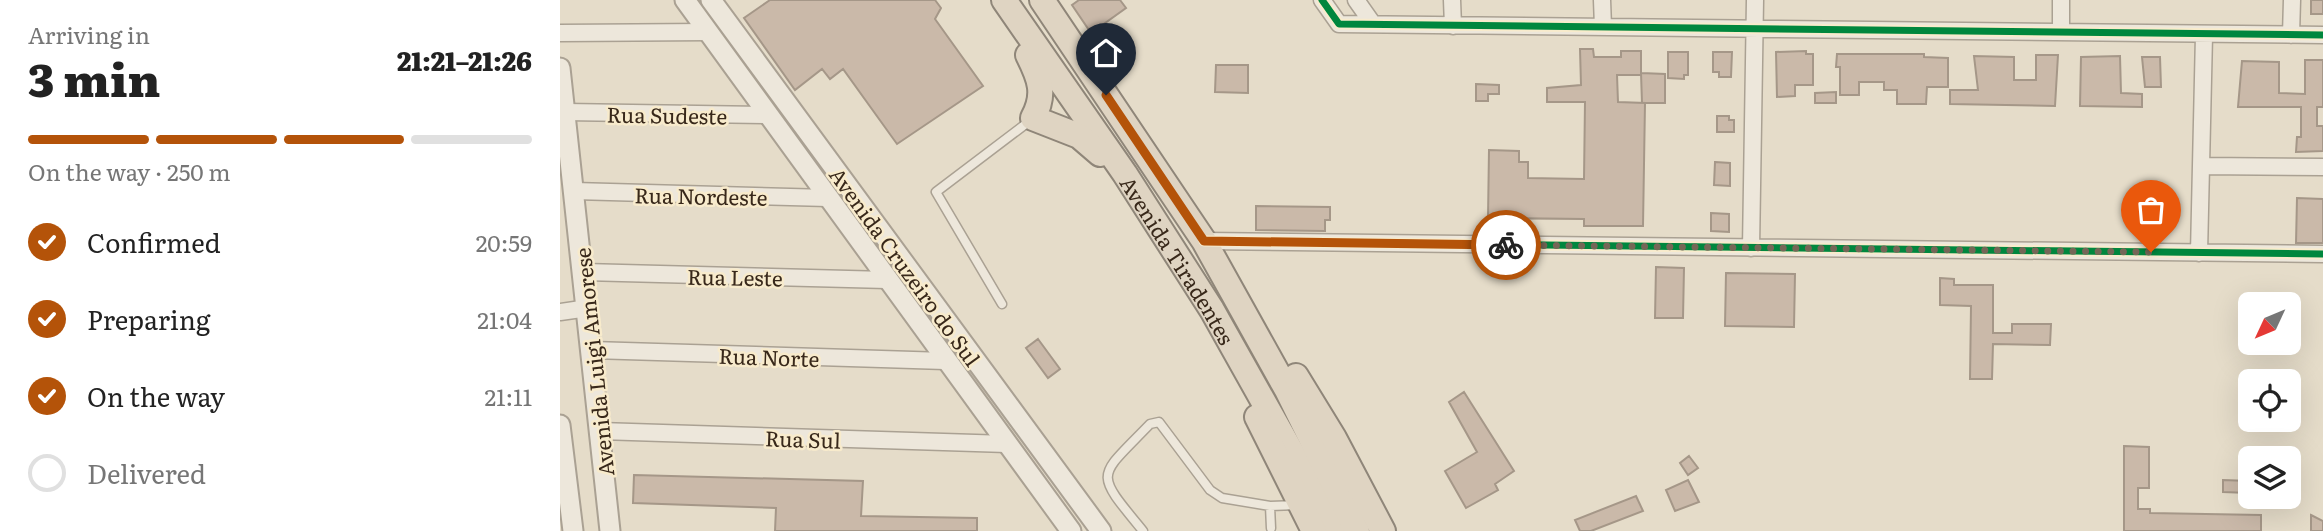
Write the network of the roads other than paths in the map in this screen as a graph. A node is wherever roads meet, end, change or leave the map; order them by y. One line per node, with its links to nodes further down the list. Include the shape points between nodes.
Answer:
1 (685, 0): 16 (street, Avenida Cruzeiro do Sul)
2 (712, 0): 53 (street, Avenida Cruzeiro do Sul)
3 (1002, 0): 25 (highway, via 1041,83 1042,101); 28 (highway, Avenida Tiradentes)
4 (1042, 0): 31 (highway, Avenida Tiradentes)
5 (1322, 0): 12 (street, via 1339,24)
6 (1356, 0): 12 (street)
7 (1452, 0): 13 (street)
8 (1602, 0): 14 (street)
9 (1755, 0): 15 (street)
10 (2061, 0): 17 (street)
11 (2292, 0): 20 (street)
12 (1373, 24): 13 (street)
13 (1453, 26): 14 (street)
14 (1603, 27): 15 (street)
15 (1754, 29): 17 (street); 32 (street)
16 (709, 32): 18 (street); 24 (street, Avenida Cruzeiro do Sul)
17 (2061, 32): 19 (street)
18 (560, 33)
19 (2204, 35): 20 (street); 26 (street)
20 (2291, 35): 21 (street)
21 (2323, 36)
22 (560, 68): 23 (street, Avenida Luigi Amorese)
23 (565, 112): 24 (street, Rua Sudeste); 29 (street, Avenida Luigi Amorese)
24 (769, 115): 30 (street, Avenida Cruzeiro do Sul)
25 (1033, 118): 28 (highway, via 1079,136); 38 (lane, via 936,192)
26 (2202, 166): 27 (street); 33 (street)
27 (2323, 167)
28 (1125, 174): 40 (highway, Avenida Tiradentes)
29 (574, 191): 30 (street, Rua Nordeste); 35 (street, Avenida Luigi Amorese)
30 (828, 198): 36 (street, Avenida Cruzeiro do Sul)
31 (1204, 241): 32 (street); 37 (highway, Avenida Tiradentes)
32 (1751, 248): 33 (street)
33 (2199, 253): 34 (street)
34 (2323, 254)
35 (584, 272): 36 (street, Rua Leste); 39 (street, Avenida Luigi Amorese)
36 (887, 279): 43 (street, Avenida Cruzeiro do Sul)
37 (1232, 289): 58 (highway, Avenida Tiradentes); 59 (highway, via 1273,340 1334,438)
38 (1002, 304)
39 (588, 308): 41 (street); 42 (street, Avenida Luigi Amorese)
40 (1212, 310): 47 (highway, via 1258,420); 57 (highway, Avenida Tiradentes)
41 (560, 312)
42 (592, 350): 43 (street, Rua Norte); 45 (street, Avenida Luigi Amorese)
43 (945, 361): 46 (street, Avenida Cruzeiro do Sul)
44 (560, 425): 50 (street, Avenida Luigi Amorese)
45 (600, 431): 46 (street, Rua Sul); 51 (street, Avenida Luigi Amorese)
46 (1007, 444): 52 (street, Avenida Cruzeiro do Sul)
47 (1301, 505): 48 (lane); 56 (highway)
48 (1270, 506): 49 (lane); 54 (lane, via 1222,498 1210,490 1159,422 1150,424 1107,468 1111,492)
49 (1273, 530): 55 (lane)
50 (573, 531)
51 (610, 531)
52 (1071, 531)
53 (1101, 531)
54 (1143, 531)
55 (1260, 531)
56 (1314, 531)
57 (1336, 531)
58 (1357, 531)
59 (1383, 531)

